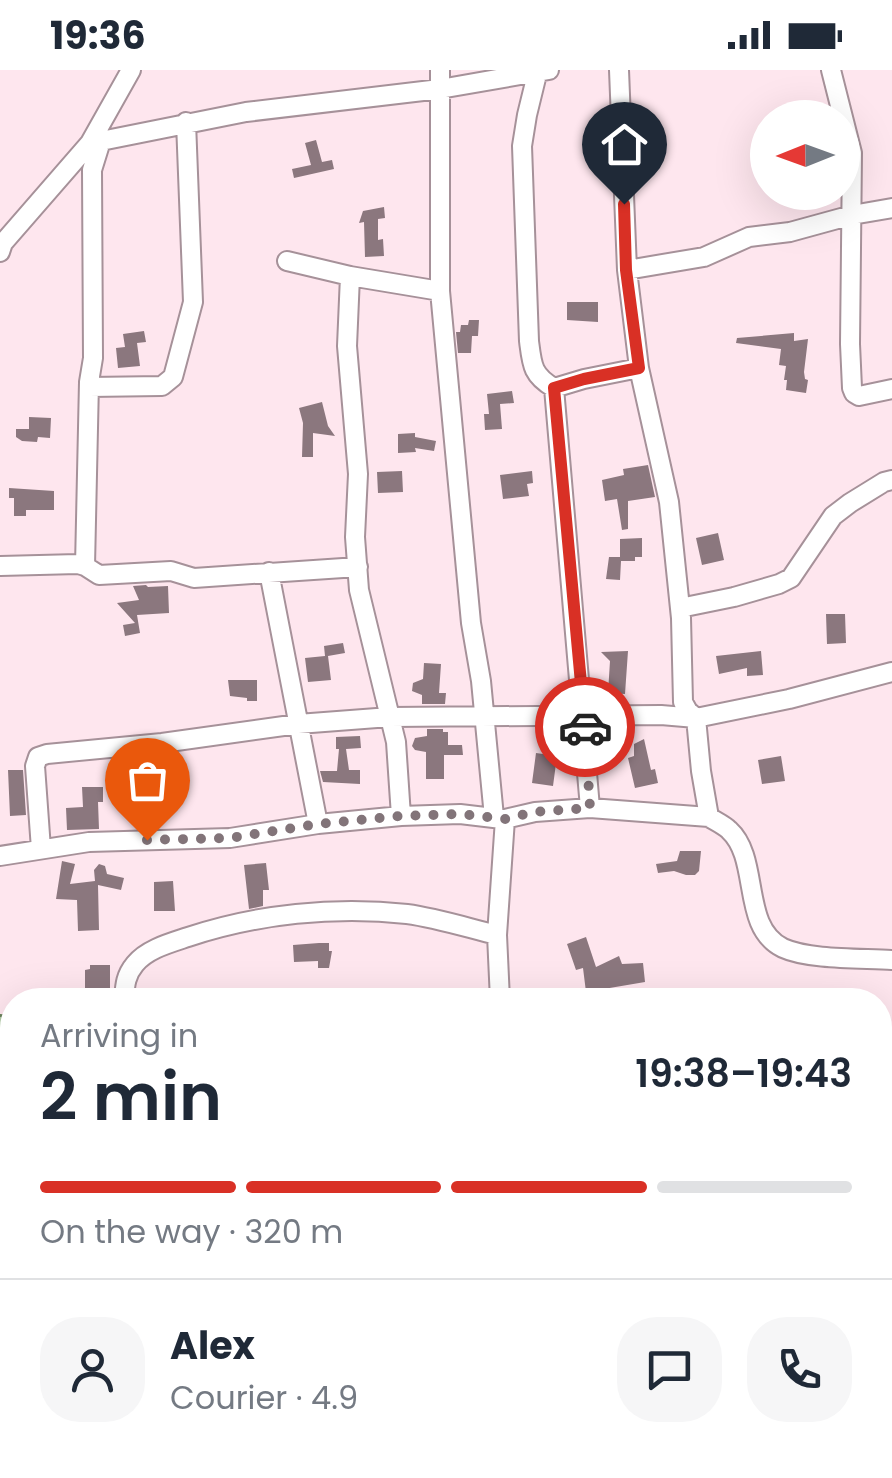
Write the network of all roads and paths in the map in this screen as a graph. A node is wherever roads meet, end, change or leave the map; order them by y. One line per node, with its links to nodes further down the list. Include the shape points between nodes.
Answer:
1 (131, 70): 9 (street)
2 (440, 70): 7 (street)
3 (549, 70): 6 (street)
4 (619, 70): 14 (street)
5 (831, 70): 11 (street, via 852,153)
6 (538, 71): 7 (street); 19 (street, via 522,146 528,341 532,368)
7 (440, 90): 8 (street); 16 (street)
8 (186, 122): 9 (street); 18 (street, via 194,302 172,377 162,386)
9 (95, 142): 12 (street); 18 (street)
10 (892, 208): 11 (street)
11 (852, 215): 14 (street, via 748,237 704,257); 20 (street, via 852,388 859,396)
12 (0, 252)
13 (287, 261): 15 (street)
14 (626, 270): 17 (street)
15 (350, 276): 16 (street); 24 (street)
16 (440, 291): 28 (street)
17 (639, 368): 19 (street); 26 (street, via 669,502)
18 (89, 387): 23 (street)
19 (554, 388): 29 (street)
20 (892, 390)
21 (892, 480): 26 (street, via 833,516 791,578)
22 (0, 566): 23 (street)
23 (86, 566): 25 (street, via 99,575)
24 (358, 567): 25 (street); 30 (street)
25 (269, 572): 32 (street)
26 (680, 608): 31 (street, via 683,702)
27 (892, 672): 31 (street)
28 (484, 716): 29 (street); 30 (street); 36 (street)
29 (584, 716): 31 (street); 33 (street)
30 (390, 717): 32 (street); 34 (street)
31 (696, 718): 35 (street)
32 (298, 724): 37 (street); 38 (street, via 38,758)
33 (590, 808): 35 (street); 36 (street)
34 (401, 816): 36 (street); 37 (street)
35 (709, 817): 41 (street, via 731,831 742,852 767,936 809,954)
36 (499, 818): 40 (street)
37 (318, 824): 38 (street, via 230,838)
38 (41, 849): 39 (street)
39 (0, 856)
40 (497, 934): 42 (street, via 410,915 290,915 222,926 162,946 137,961); 43 (street)
41 (892, 960)
42 (125, 988)
43 (499, 988)

